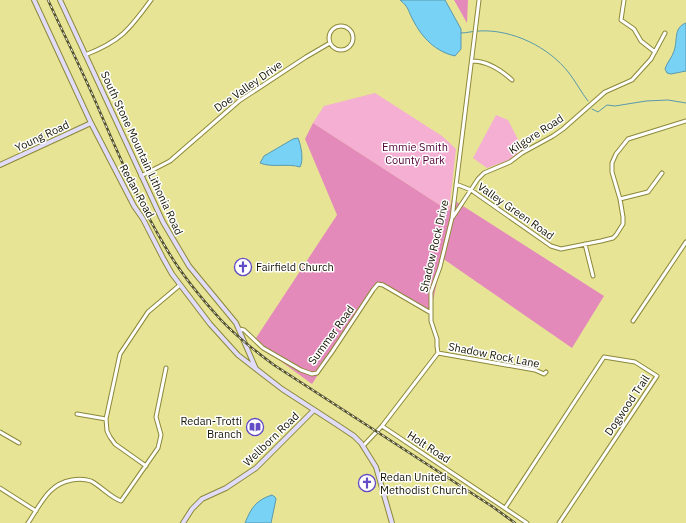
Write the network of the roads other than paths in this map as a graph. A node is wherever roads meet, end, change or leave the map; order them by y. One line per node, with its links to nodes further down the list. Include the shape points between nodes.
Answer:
1 (34, 0): 13 (main road, Redan Road)
2 (60, 0): 9 (main road, South Stone Mountain Lithonia Road)
3 (151, 0): 9 (street, via 118,38)
4 (479, 0): 10 (street, Shadow Rock Drive)
5 (624, 0): 8 (street, via 621,20 634,29 641,41)
6 (665, 33): 8 (street, Kilgore Road)
7 (330, 43): 7 (street, via 339,50 347,48 353,41 353,33 348,27 336,26 330,32); 16 (street, Doe Valley Drive, via 239,101 170,161)
8 (655, 52): 18 (street, Kilgore Road, via 632,80 605,92 553,136 510,162 484,173)
9 (86, 55): 16 (main road, South Stone Mountain Lithonia Road)
10 (472, 61): 11 (street, via 492,66); 17 (street, Shadow Rock Drive)
11 (512, 80)
12 (686, 122): 19 (street, Valley Green Road, via 628,139 624,143 612,163)
13 (91, 123): 14 (main road, Young Road); 24 (main road, Redan Road, via 162,258)
14 (0, 165)
15 (662, 173): 19 (street, via 648,192)
16 (141, 176): 27 (main road, South Stone Mountain Lithonia Road, via 163,222 189,266)
17 (456, 184): 18 (street, Valley Green Road); 20 (street, Shadow Rock Drive)
18 (471, 190): 20 (street, Kilgore Road); 22 (street, Valley Green Road, via 551,246 561,249)
19 (620, 199): 22 (street, Valley Green Road, via 623,224 616,235 613,238)
20 (452, 218): 25 (street, Shadow Rock Drive, via 440,268 431,292)
21 (686, 242): 26 (street)
22 (585, 244): 23 (street)
23 (593, 276)
24 (180, 285): 30 (main road, Redan Road, via 229,346); 34 (street, via 148,312 124,346 118,361)
25 (431, 313): 27 (street, Summer Road, via 378,284 326,362 317,373 312,374 263,348 244,330); 28 (street, Shadow Rock Drive)
26 (632, 320)
27 (239, 329): 30 (main road, South Stone Mountain Lithonia Road)
28 (438, 353): 31 (street, Shadow Rock Lane, via 535,370 544,374); 35 (street)
29 (166, 368): 39 (street, via 156,417 161,440)
30 (256, 369): 32 (main road, South Stone Mountain Lithonia Road)
31 (546, 372)
32 (314, 410): 38 (main road, South Stone Mountain Lithonia Road, via 354,436); 44 (main road, Wellborn Road, via 256,468 226,488 202,499)
33 (77, 414): 34 (street)
34 (106, 419): 39 (street, via 107,431 115,444)
35 (382, 426): 38 (street); 41 (street, Holt Road)
36 (0, 432): 37 (street)
37 (19, 443)
38 (364, 446): 45 (main road, South Stone Mountain Lithonia Road, via 382,483)
39 (146, 466): 42 (street, via 122,501 90,481 76,479 51,488)
40 (0, 488): 42 (street)
41 (505, 508): 46 (street, Holt Road); 47 (street, Dogwood Trail, via 604,357 635,362 657,376)
42 (36, 511): 43 (street)
43 (28, 523)
44 (183, 523)
45 (392, 523)
46 (528, 523)
47 (559, 523)

